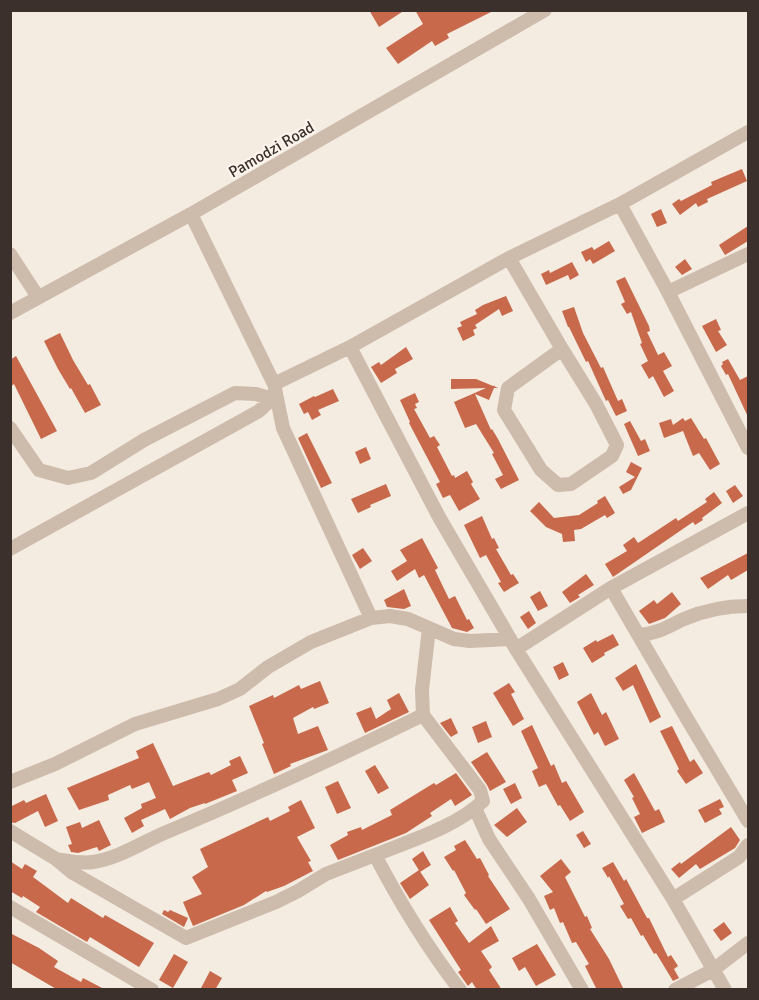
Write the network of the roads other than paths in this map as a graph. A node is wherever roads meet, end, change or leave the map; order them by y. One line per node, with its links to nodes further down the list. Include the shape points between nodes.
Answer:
1 (545, 10): 4 (street, Pamodzi Road)
2 (748, 132): 3 (street)
3 (620, 204): 7 (street); 8 (street)
4 (191, 214): 9 (street, Pamodzi Road); 13 (street)
5 (10, 254): 9 (street)
6 (748, 254): 8 (street)
7 (508, 258): 11 (street); 12 (street)
8 (668, 292): 15 (street)
9 (38, 297): 10 (street, Pamodzi Road)
10 (10, 313)
11 (350, 347): 13 (street); 23 (street, via 439,517)
12 (562, 349): 12 (street, via 617,445 612,456 571,484 558,485 541,470 504,410 508,388)
13 (274, 393): 14 (street, via 235,393 144,440 91,473 68,478 39,470); 17 (street, via 259,411); 20 (street, via 283,428)
14 (10, 428)
15 (748, 448)
16 (748, 513): 18 (street)
17 (10, 549)
18 (611, 588): 22 (street); 23 (street)
19 (748, 606): 22 (street, via 718,608 652,634)
20 (371, 618): 21 (street, via 408,619); 25 (street, via 311,642 218,699 135,724)
21 (429, 628): 23 (street, via 454,639); 24 (street)
22 (639, 635): 27 (street)
23 (513, 644): 34 (street)
24 (423, 715): 26 (street, via 480,790 483,801); 32 (street, via 255,794)
25 (10, 782)
26 (475, 808): 30 (street); 40 (street, via 489,840)
27 (748, 821)
28 (10, 831): 31 (street)
29 (748, 845): 34 (street, via 739,857)
30 (375, 855): 33 (street, via 326,874 276,902 186,938); 39 (street, via 430,951)
31 (56, 859): 32 (street); 33 (street)
32 (94, 862): 33 (street)
33 (80, 877)
34 (673, 899): 37 (street)
35 (10, 907): 38 (street)
36 (748, 943): 37 (street)
37 (712, 970): 41 (street); 42 (street)
38 (152, 990)
39 (460, 990)
40 (582, 990)
41 (675, 990)
42 (725, 990)

